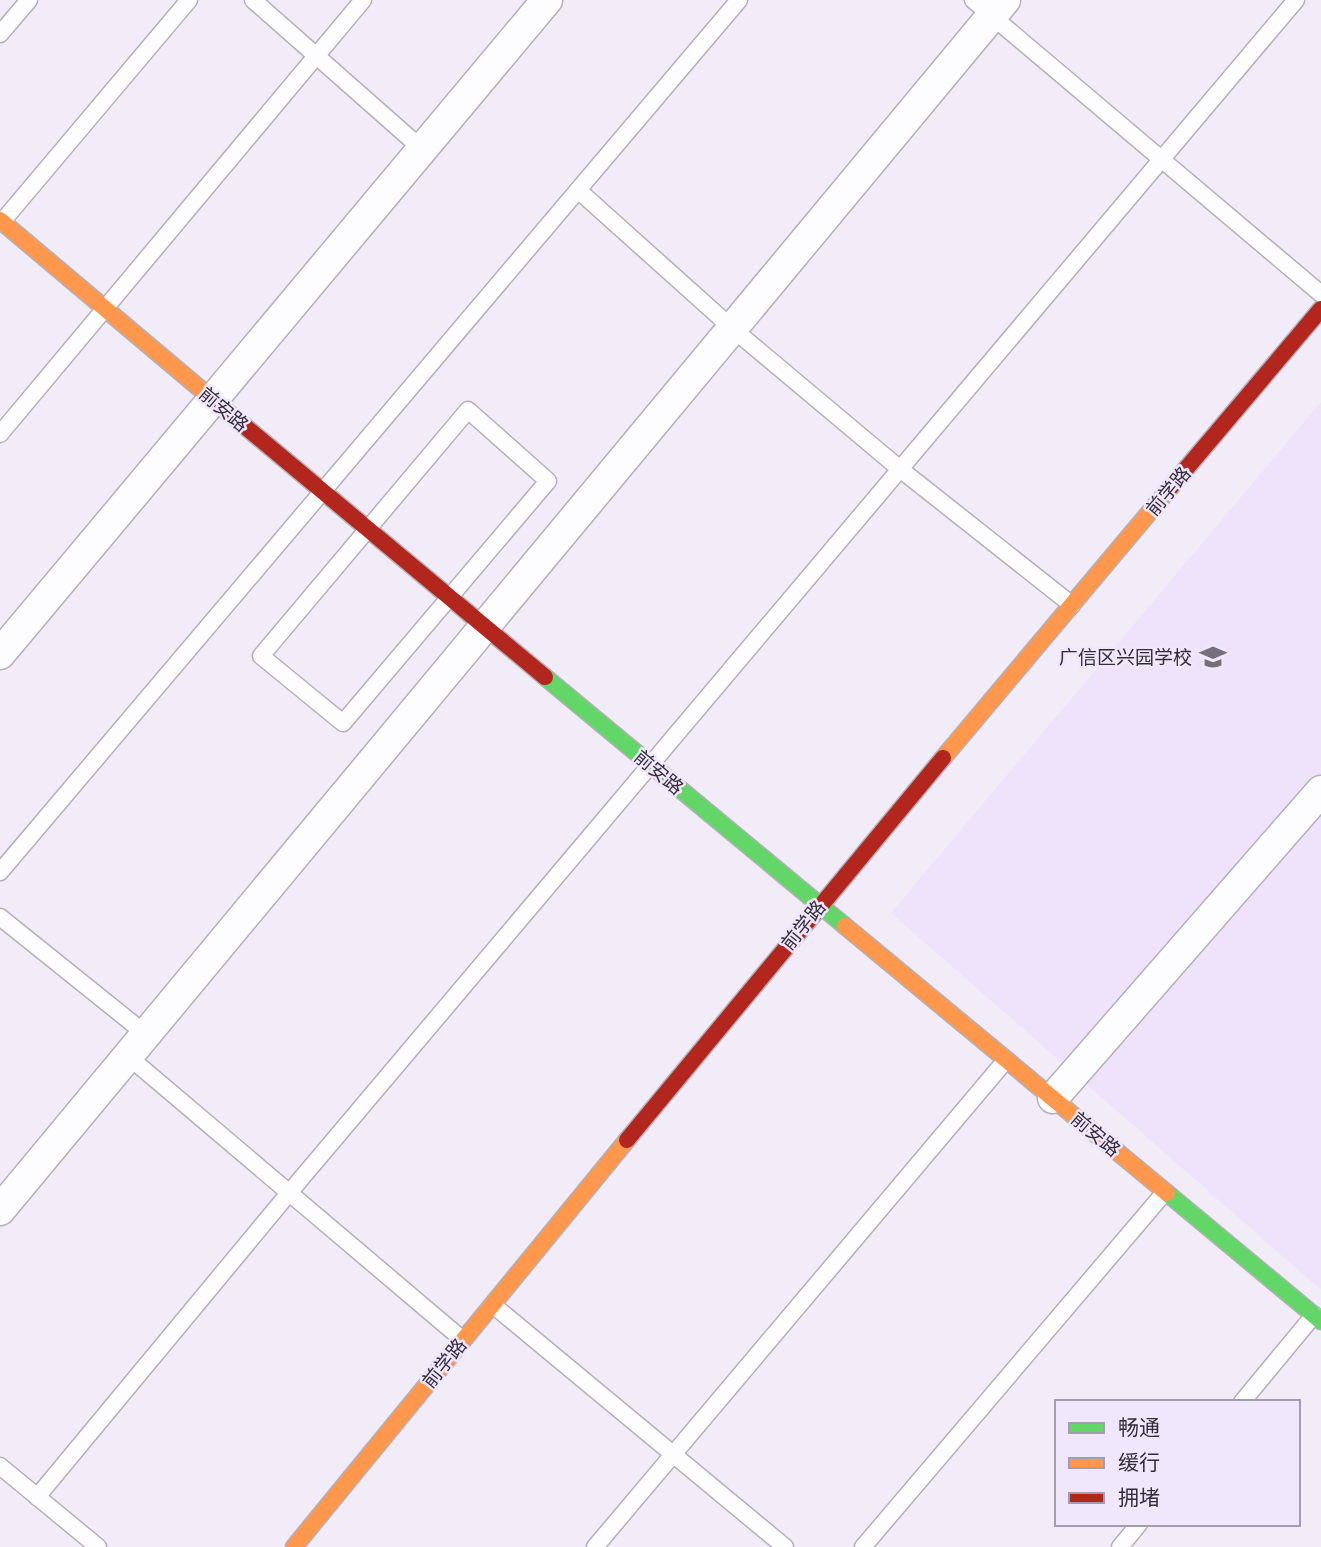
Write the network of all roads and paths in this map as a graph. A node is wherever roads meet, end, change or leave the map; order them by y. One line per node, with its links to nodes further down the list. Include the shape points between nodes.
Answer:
1 (29, 0): 9 (lane)
2 (189, 0): 14 (lane)
3 (253, 0): 10 (lane)
4 (363, 0): 10 (lane)
5 (547, 0): 11 (street)
6 (739, 0): 13 (lane)
7 (1296, 0): 12 (lane)
8 (990, 5): 12 (lane); 18 (street)
9 (0, 34)
10 (316, 56): 11 (lane); 16 (lane)
11 (422, 149): 19 (street)
12 (1162, 159): 15 (lane); 21 (lane)
13 (578, 190): 18 (lane); 22 (lane)
14 (1, 222): 16 (street, 前安路)
15 (1321, 294)
16 (105, 308): 19 (street, 前安路); 20 (lane)
17 (1321, 309): 25 (street, 前学路)
18 (733, 328): 21 (lane); 26 (street)
19 (213, 400): 22 (street, 前安路); 27 (street)
20 (0, 434)
21 (901, 469): 25 (lane); 28 (lane)
22 (322, 492): 23 (street, 前安路); 30 (lane)
23 (367, 529): 24 (street, 前安路); 24 (lane, via 467,410 548,481); 24 (lane, via 261,656 343,723)
24 (450, 598): 26 (street, 前安路)
25 (1072, 605): 31 (street, 前学路)
26 (486, 627): 28 (street, 前安路); 33 (street)
27 (0, 654)
28 (651, 764): 31 (street, 前安路); 37 (lane)
29 (1321, 791): 35 (street)
30 (0, 872)
31 (819, 905): 34 (street, 前安路); 39 (street, 前学路)
32 (0, 916): 33 (lane)
33 (138, 1046): 37 (lane); 38 (street)
34 (1006, 1060): 35 (street, 前安路); 43 (lane)
35 (1053, 1098): 36 (street, 前安路)
36 (1165, 1192): 40 (street, 前安路); 51 (lane)
37 (289, 1193): 41 (lane); 45 (lane)
38 (0, 1210)
39 (493, 1304): 41 (street, 前学路); 43 (lane)
40 (1317, 1318): 42 (lane)
41 (463, 1340): 48 (street, 前学路)
42 (1244, 1400)
43 (673, 1455): 49 (lane); 50 (lane)
44 (0, 1466): 45 (lane)
45 (37, 1497): 47 (lane)
46 (1137, 1526): 52 (lane)
47 (98, 1547)
48 (294, 1547)
49 (595, 1547)
50 (785, 1547)
51 (863, 1547)
52 (1120, 1547)

